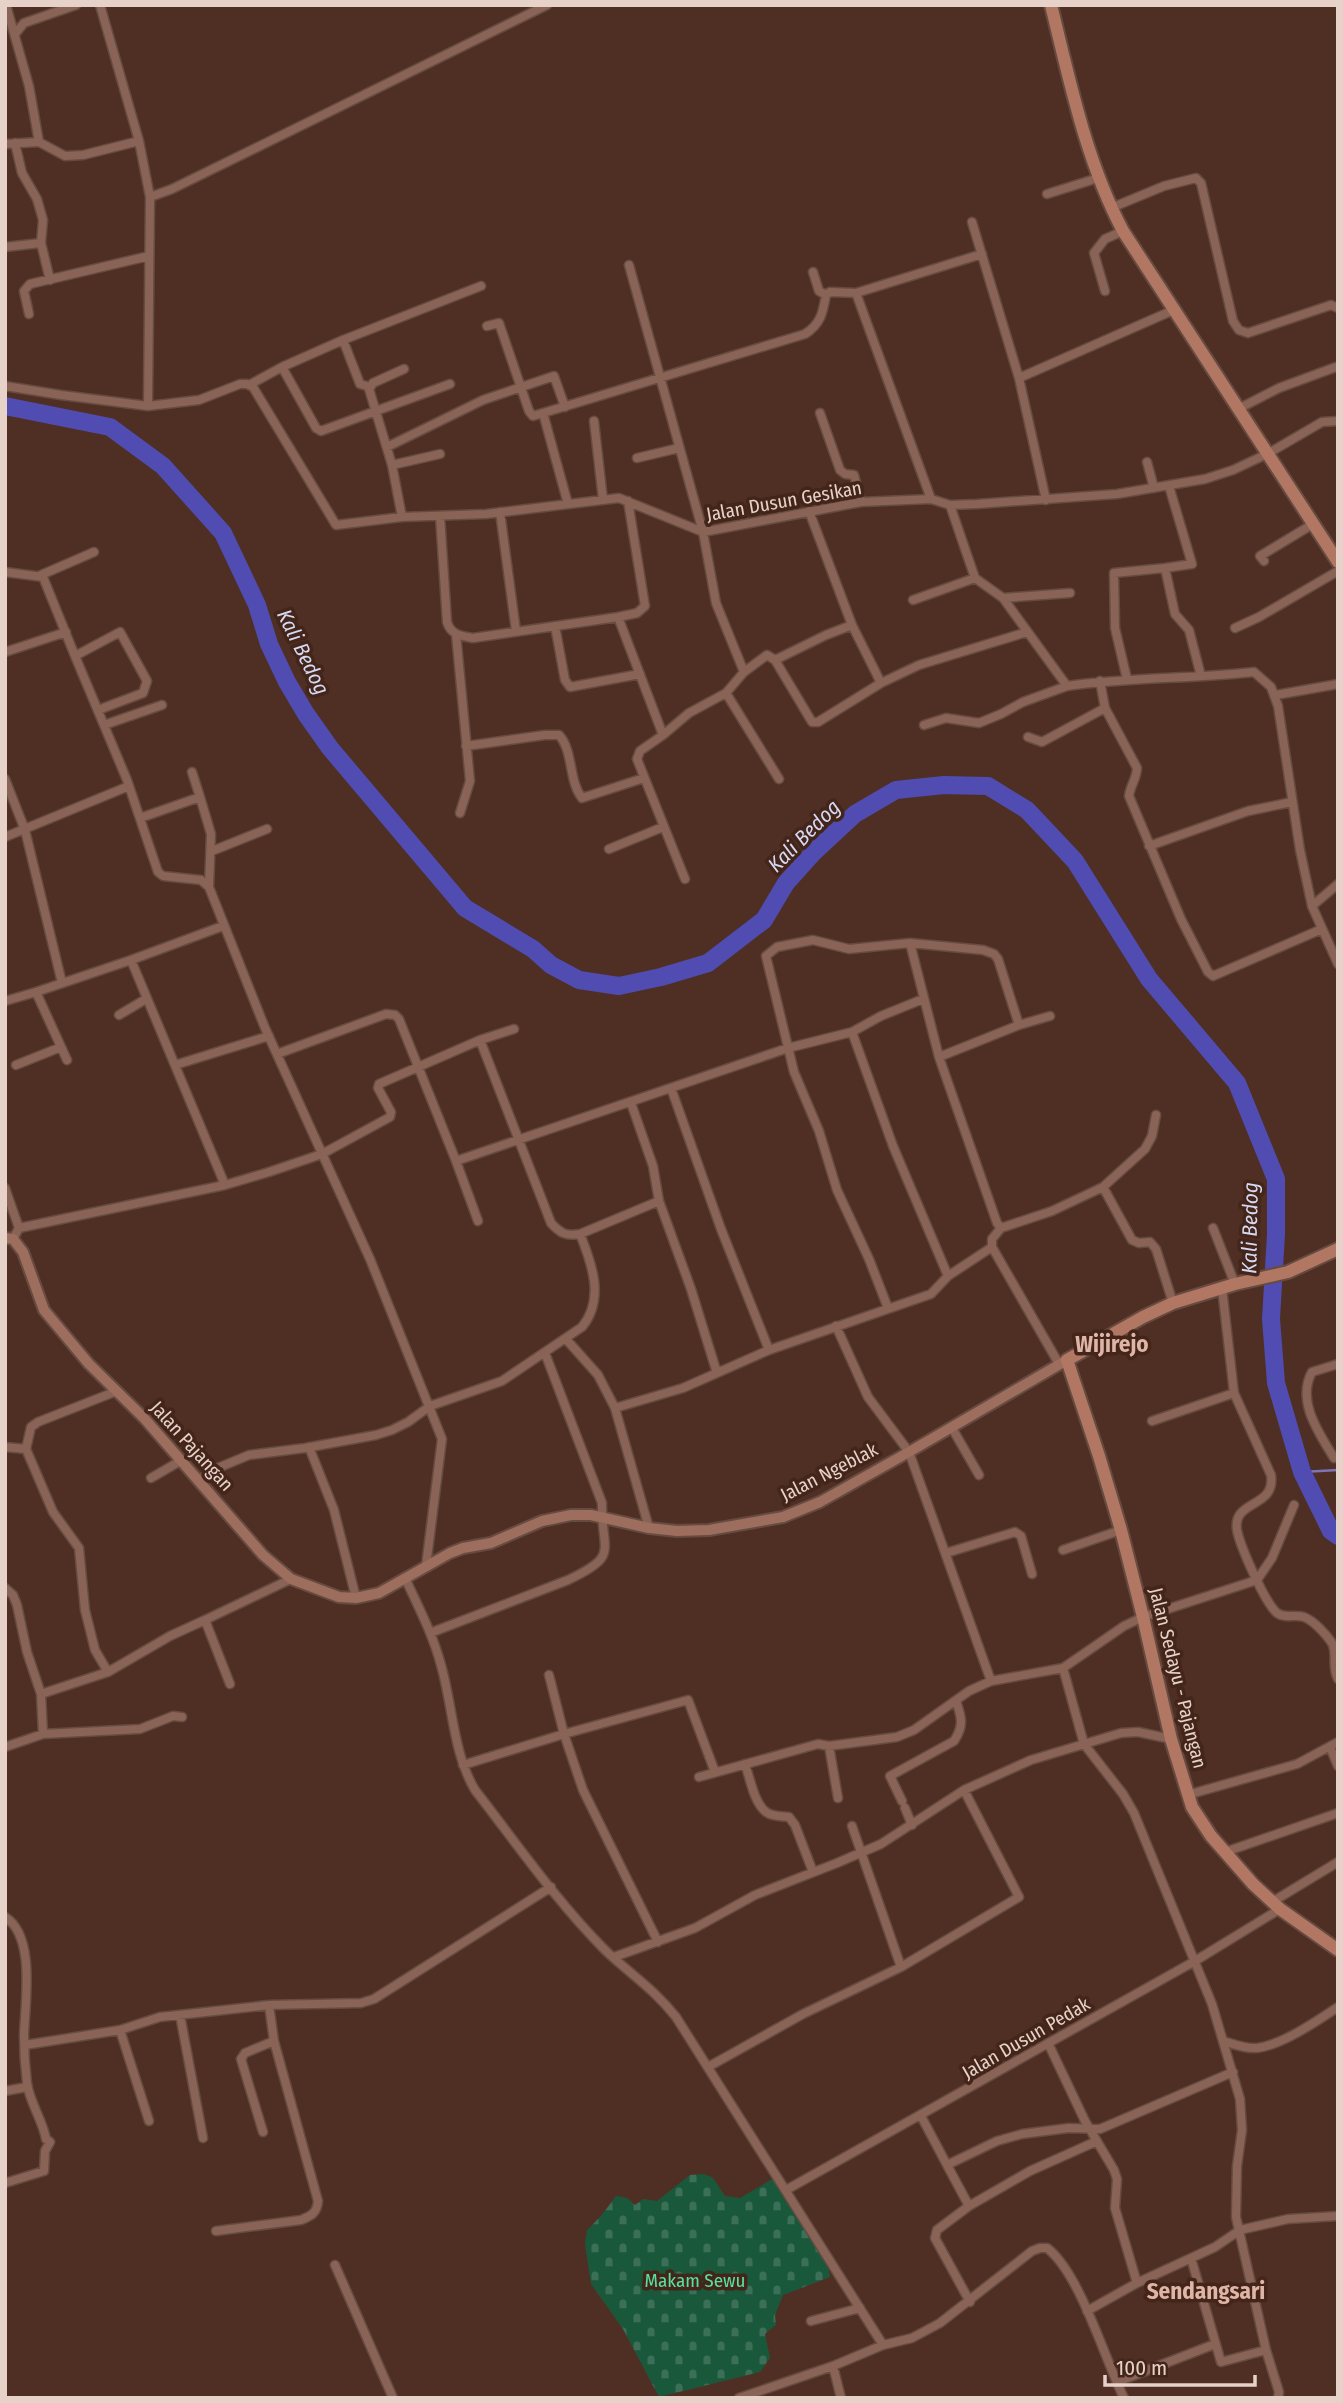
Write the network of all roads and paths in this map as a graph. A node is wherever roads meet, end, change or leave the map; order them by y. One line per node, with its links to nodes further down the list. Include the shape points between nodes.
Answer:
1 (6, 5): 6 (street)
2 (76, 5): 6 (street, via 24,23)
3 (100, 5): 7 (street)
4 (547, 5): 13 (street)
5 (1051, 5): 11 (main road)
6 (15, 34): 8 (street)
7 (139, 141): 8 (street, via 65,156); 13 (street)
8 (39, 142): 9 (street)
9 (15, 143): 10 (street); 17 (street, via 43,220)
10 (5, 144)
11 (1098, 178): 12 (street); 14 (main road)
12 (1048, 194)
13 (150, 197): 20 (street)
14 (1111, 208): 16 (main road); 28 (street, via 1196,178 1239,330 1248,333 1331,305)
15 (972, 222): 19 (street)
16 (1123, 231): 25 (street, via 1105,239 1094,253); 29 (main road)
17 (41, 243): 18 (street); 23 (street)
18 (5, 247)
19 (982, 254): 26 (street); 37 (street)
20 (149, 256): 23 (street); 43 (street)
21 (629, 265): 36 (street)
22 (813, 272): 27 (street, via 817,289)
23 (50, 280): 30 (street, via 26,287)
24 (481, 286): 32 (street)
25 (1105, 291)
26 (856, 293): 27 (street); 60 (street)
27 (826, 295): 36 (street, via 821,318 806,334)
28 (1338, 308)
29 (1176, 309): 37 (street); 45 (main road)
30 (29, 314)
31 (487, 326): 41 (street, via 499,323)
32 (343, 340): 33 (street); 40 (street, via 360,384)
33 (282, 367): 42 (street); 46 (street, via 319,430)
34 (1336, 367): 45 (street)
35 (404, 369): 40 (street)
36 (660, 378): 44 (street); 52 (street)
37 (1019, 378): 62 (street)
38 (450, 384): 46 (street)
39 (5, 386): 43 (street)
40 (370, 387): 46 (street)
41 (521, 387): 44 (street, via 554,374); 47 (street, via 530,415); 51 (street, via 464,408)
42 (253, 388): 43 (street, via 240,384 199,400); 70 (street, Jalan Dusun Gesikan, via 336,525)
43 (148, 406)
44 (565, 407): 47 (street)
45 (1238, 409): 54 (main road)
46 (375, 413): 51 (street)
47 (543, 413): 65 (street)
48 (820, 413): 64 (street, via 840,470 854,475)
49 (594, 421): 61 (street)
50 (1338, 421): 54 (street, Jalan Dusun Gesikan, via 1322,422)
51 (387, 447): 57 (street)
52 (679, 448): 55 (street); 72 (street)
53 (440, 454): 57 (street)
54 (1267, 454): 58 (street, Jalan Dusun Gesikan, via 1233,470); 71 (main road)
55 (637, 458)
56 (1147, 462): 59 (street)
57 (392, 465): 70 (street)
58 (1169, 486): 59 (street, Jalan Dusun Gesikan); 76 (street, via 1192,564)
59 (1154, 488): 62 (street, Jalan Dusun Gesikan)
60 (931, 499): 64 (street, Jalan Dusun Gesikan); 66 (street, Jalan Dusun Gesikan)
61 (603, 500): 63 (street, Jalan Dusun Gesikan); 65 (street, Jalan Dusun Gesikan)
62 (1046, 500): 66 (street, Jalan Dusun Gesikan)
63 (628, 501): 72 (street, Jalan Dusun Gesikan); 84 (street, via 645,606)
64 (861, 502): 67 (street, Jalan Dusun Gesikan)
65 (568, 504): 68 (street, Jalan Dusun Gesikan)
66 (950, 505): 80 (street)
67 (809, 511): 72 (street, Jalan Dusun Gesikan); 85 (street)
68 (500, 512): 69 (street, Jalan Dusun Gesikan); 88 (street)
69 (440, 516): 70 (street, Jalan Dusun Gesikan); 91 (street, via 447,622)
70 (402, 517)
71 (1312, 524): 74 (street, via 1260,556); 75 (main road)
72 (703, 532): 95 (street, via 716,603)
73 (94, 552): 79 (street)
74 (1264, 561)
75 (1338, 562)
76 (1165, 568): 97 (street, via 1175,614 1189,630); 98 (street, via 1114,573 1115,628)
77 (1338, 571): 87 (street)
78 (5, 572): 79 (street)
79 (41, 575): 89 (street)
80 (975, 578): 82 (street); 83 (street)
81 (1070, 593): 82 (street)
82 (1003, 598): 90 (street)
83 (913, 600)
84 (618, 617): 86 (street); 96 (street)
85 (852, 625): 94 (street); 100 (street)
86 (555, 626): 88 (street); 96 (street, via 570,687)
87 (1235, 628)
88 (516, 631): 91 (street, via 473,638)
89 (66, 632): 92 (street); 93 (street)
90 (1027, 632): 100 (street, via 919,665); 102 (street)
91 (456, 634): 112 (street)
92 (5, 652)
93 (75, 656): 107 (street); 107 (street, via 120,632 147,681 143,693)
94 (775, 660): 95 (street, via 767,655); 100 (street, via 814,723)
95 (744, 672): 103 (street)
96 (640, 674): 110 (street)
97 (1202, 676): 98 (street); 104 (street, via 1254,672)
98 (1127, 679): 99 (street)
99 (1100, 681): 102 (street); 106 (street)
100 (881, 683)
101 (1338, 684): 104 (street)
102 (1067, 686): 109 (street, via 979,723 946,718)
103 (726, 693): 110 (street, via 689,713); 116 (street)
104 (1276, 695): 119 (street)
105 (162, 705): 108 (street)
106 (1105, 708): 111 (street, via 1042,742); 126 (street, via 1137,768 1129,796)
107 (98, 710): 108 (street)
108 (104, 725): 117 (street)
109 (924, 725)
110 (663, 735): 114 (street, via 637,755)
111 (1028, 737)
112 (466, 746): 114 (street, via 559,735 582,798); 120 (street, via 470,781)
113 (192, 772): 118 (street)
114 (644, 778): 122 (street)
115 (5, 779): 124 (street)
116 (779, 779)
117 (129, 786): 121 (street); 124 (street)
118 (200, 797): 121 (street); 128 (street)
119 (1292, 802): 126 (street, via 1248,811); 132 (street)
120 (460, 813)
121 (140, 818): 131 (street, via 159,875 201,880)
122 (663, 827): 127 (street); 129 (street)
123 (267, 829): 128 (street)
124 (25, 830): 125 (street); 138 (street)
125 (5, 837)
126 (1149, 846): 134 (street, via 1181,919 1213,976)
127 (608, 849)
128 (212, 851): 131 (street)
129 (685, 879)
130 (1338, 884): 132 (street)
131 (209, 887): 133 (street)
132 (1312, 906): 134 (street)
133 (223, 926): 136 (street); 148 (street)
134 (1322, 929): 137 (street)
135 (909, 943): 141 (street); 145 (street, via 994,954); 151 (street, via 849,949 810,940 768,953 765,958)
136 (131, 960): 138 (street); 140 (street)
137 (1338, 964)
138 (62, 983): 139 (street)
139 (36, 992): 142 (street); 150 (street)
140 (146, 999): 143 (street); 156 (street)
141 (923, 999): 147 (street); 153 (street)
142 (5, 1001)
143 (118, 1015)
144 (1051, 1016): 145 (street)
145 (1019, 1025): 153 (street)
146 (514, 1029): 149 (street)
147 (852, 1032): 151 (street); 176 (street, via 892,1146)
148 (269, 1036): 152 (street); 156 (street)
149 (480, 1040): 157 (street); 161 (street)
150 (61, 1047): 154 (street); 155 (street)
151 (788, 1048): 158 (street); 179 (street, via 837,1191)
152 (277, 1054): 157 (street, via 392,1014 399,1018); 162 (street)
153 (939, 1057): 170 (street, via 994,1218)
154 (67, 1060)
155 (16, 1065)
156 (175, 1065): 164 (street)
157 (418, 1067): 162 (street, via 378,1086 390,1117); 163 (street)
158 (671, 1088): 159 (street); 182 (street)
159 (631, 1103): 161 (street); 167 (street, via 653,1166)
160 (1156, 1115): 165 (street, via 1145,1149)
161 (520, 1138): 163 (street); 172 (street, via 551,1223 568,1236)
162 (322, 1154): 164 (street); 189 (street)
163 (456, 1161): 168 (street)
164 (225, 1185): 169 (street)
165 (1103, 1187): 170 (street); 178 (street, via 1132,1240 1150,1242 1156,1249)
166 (5, 1188): 169 (street)
167 (659, 1201): 172 (street); 186 (street)
168 (478, 1221)
169 (19, 1228): 173 (street)
170 (1002, 1228): 174 (street, via 992,1238)
171 (1213, 1228): 177 (street)
172 (580, 1234): 181 (street, via 596,1282 595,1298 588,1321)
173 (9, 1238): 187 (main road, Jalan Pajangan, via 23,1252 48,1316)
174 (992, 1247): 176 (street); 184 (street)
175 (1337, 1250): 177 (main road, Jalan Ngeblak, via 1288,1272)
176 (948, 1276): 179 (street, via 931,1294)
177 (1233, 1285): 178 (main road, Jalan Ngeblak); 188 (street)
178 (1173, 1303): 184 (main road, Jalan Ngeblak)
179 (888, 1308): 180 (street)
180 (836, 1326): 182 (street); 196 (street, via 868,1397)
181 (566, 1339): 183 (street); 190 (street, via 598,1375)
182 (769, 1350): 186 (street)
183 (545, 1353): 189 (street, via 502,1381); 203 (street, via 602,1503)
184 (1063, 1362): 192 (main road, Jalan Ngeblak); 205 (main road, Jalan Sedayu - Pajangan)
185 (1338, 1364): 197 (street, via 1312,1372 1307,1392 1314,1423 1334,1458)
186 (717, 1373): 190 (street)
187 (117, 1391): 195 (street, via 38,1422 31,1427); 198 (main road, Jalan Pajangan)
188 (1234, 1393): 191 (street); 212 (street, via 1271,1475 1265,1498 1242,1511 1237,1520)
189 (430, 1406): 194 (street, via 392,1430); 208 (street, via 442,1439)
190 (615, 1408): 204 (street)
191 (1152, 1421)
192 (952, 1428): 196 (main road, Jalan Ngeblak); 199 (street)
193 (5, 1447): 195 (street)
194 (309, 1447): 201 (street, via 249,1455 213,1469); 214 (street, via 334,1510)
195 (26, 1449): 219 (street, via 53,1512 79,1548 85,1610 95,1650)
196 (909, 1452): 204 (main road, Jalan Ngeblak, via 820,1502 783,1517 709,1530); 207 (street)
197 (1338, 1456)
198 (182, 1460): 200 (street); 201 (main road, Jalan Pajangan)
199 (979, 1475)
200 (151, 1478)
201 (199, 1480): 210 (main road, Jalan Pajangan, via 263,1555)
202 (1294, 1505): 212 (street, via 1272,1558)
203 (601, 1517): 204 (main road, Jalan Ngeblak); 208 (main road, Jalan Ngeblak, via 582,1514 542,1521); 217 (street, via 606,1553 589,1570)
204 (649, 1528)
205 (1121, 1530): 206 (street); 215 (main road, Jalan Sedayu - Pajangan)
206 (1063, 1550)
207 (946, 1553): 209 (street, via 1015,1532 1021,1536); 222 (street)
208 (426, 1566): 211 (main road, Jalan Ngeblak)
209 (1032, 1574)
210 (291, 1578): 214 (main road, Jalan Pajangan, via 339,1597); 216 (street)
211 (405, 1580): 214 (main road); 217 (street)
212 (1256, 1580): 215 (street); 221 (street, via 1279,1614 1304,1617 1331,1643)
213 (5, 1588): 224 (street, via 17,1605)
214 (356, 1598)
215 (1143, 1617): 218 (street); 229 (main road, Jalan Sedayu - Pajangan)
216 (205, 1619): 219 (street); 223 (street)
217 (430, 1633): 235 (street)
218 (1063, 1668): 222 (street); 230 (street)
219 (108, 1672): 224 (street)
220 (549, 1675): 228 (street)
221 (1338, 1679)
222 (991, 1681): 225 (street)
223 (230, 1684)
224 (41, 1694): 227 (street)
225 (956, 1701): 233 (street, via 897,1737); 243 (street, via 963,1719 954,1741 890,1776)
226 (182, 1717): 227 (street, via 140,1729)
227 (43, 1734): 232 (street)
228 (564, 1734): 235 (street); 237 (street, via 688,1700); 252 (street, via 583,1790)
229 (1171, 1739): 230 (street, via 1138,1732); 240 (main road, Jalan Sedayu - Pajangan)
230 (1084, 1744): 239 (street, via 1031,1760); 255 (street, via 1134,1813)
231 (1334, 1744): 236 (street); 240 (street, via 1297,1764)
232 (5, 1746)
233 (829, 1746): 234 (street, via 818,1744); 241 (street)
234 (745, 1764): 237 (street); 248 (street, via 765,1812 789,1816 795,1825)
235 (463, 1765): 249 (street, via 475,1790)
236 (1338, 1766)
237 (715, 1772): 238 (street)
238 (699, 1777)
239 (964, 1790): 243 (street); 256 (street, via 1019,1897)
240 (1187, 1795): 245 (main road, Jalan Sedayu - Pajangan, via 1198,1818)
241 (838, 1798)
242 (1338, 1813): 245 (street)
243 (912, 1825): 246 (street)
244 (852, 1826): 246 (street)
245 (1225, 1852): 250 (main road, Jalan Sedayu - Pajangan)
246 (861, 1853): 248 (street); 256 (street)
247 (1338, 1862): 250 (street, Jalan Dusun Pedak)
248 (813, 1872): 252 (street)
249 (551, 1887): 254 (street); 257 (street, via 374,1999)
250 (1276, 1905): 253 (main road, Jalan Sedayu - Pajangan); 255 (street, Jalan Dusun Pedak)
251 (5, 1917): 264 (street, via 21,1937 27,1983)
252 (658, 1942): 254 (street)
253 (1338, 1950)
254 (614, 1957): 265 (street, via 664,2002)
255 (1195, 1961): 262 (street); 263 (street, Jalan Dusun Pedak)
256 (901, 1967): 265 (street)
257 (269, 2005): 259 (street); 261 (street)
258 (1338, 2007): 262 (street, via 1257,2048)
259 (180, 2015): 260 (street); 273 (street)
260 (120, 2030): 264 (street); 270 (street)
261 (274, 2041): 272 (street, via 241,2059); 281 (street, via 317,2210 301,2220)
262 (1223, 2041): 266 (street)
263 (1048, 2043): 269 (street, Jalan Dusun Pedak); 271 (street)
264 (25, 2045): 267 (street)
265 (708, 2067): 277 (street)
266 (1233, 2072): 271 (street); 280 (street, via 1242,2112 1236,2217)
267 (27, 2087): 268 (street); 276 (street, via 50,2142 45,2168)
268 (5, 2091)
269 (921, 2116): 275 (street); 277 (street, Jalan Dusun Pedak)
270 (149, 2121)
271 (1090, 2130): 274 (street); 275 (street, via 1069,2128 1015,2136)
272 (263, 2132)
273 (203, 2138)
274 (1097, 2141): 278 (street, via 1030,2171); 284 (street, via 1116,2179 1115,2208)
275 (947, 2165): 278 (street)
276 (5, 2183)
277 (786, 2190): 286 (street)
278 (969, 2206): 285 (street, via 934,2235)
279 (1338, 2216): 280 (street, via 1288,2219)
280 (1240, 2230): 282 (street); 291 (street)
281 (216, 2231)
282 (1191, 2258): 284 (street); 289 (street)
283 (335, 2265): 294 (street)
284 (1137, 2283): 287 (street)
285 (970, 2302): 287 (street, via 1031,2252 1047,2248 1060,2260); 290 (street, via 912,2338)
286 (860, 2308): 288 (street); 290 (street)
287 (1087, 2311): 293 (street)
288 (811, 2320)
289 (1215, 2344): 291 (street, via 1221,2362); 293 (street)
290 (883, 2345): 292 (street)
291 (1266, 2350): 298 (street)
292 (833, 2366): 295 (street); 296 (street)
293 (1117, 2382): 297 (street)
294 (393, 2398)
295 (739, 2398)
296 (841, 2398)
297 (1124, 2398)
298 (1278, 2398)

